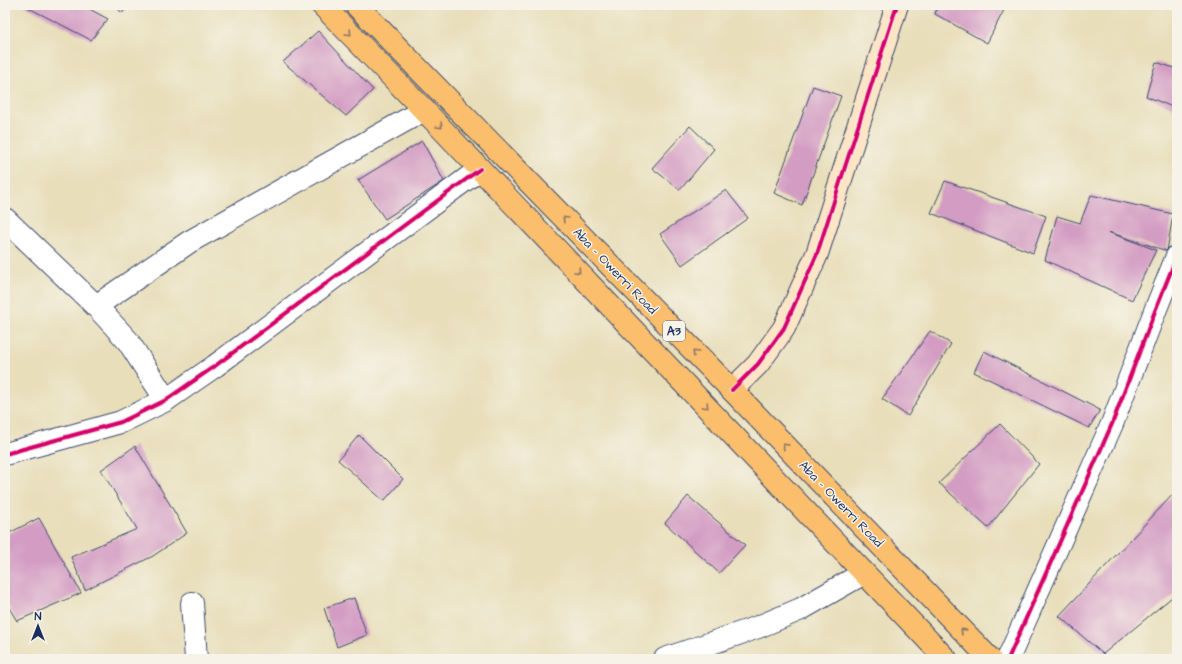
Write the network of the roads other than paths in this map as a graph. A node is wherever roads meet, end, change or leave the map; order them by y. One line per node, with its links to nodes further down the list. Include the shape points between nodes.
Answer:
1 (322, 5): 4 (main road, Aba - Owerri Road / A3, one-way to 4)
2 (356, 5): 9 (main road, Aba - Owerri Road / A3, one-way to 2)
3 (897, 5): 9 (street, via 817,254 784,328 758,364)
4 (424, 110): 5 (main road, Aba - Owerri Road / A3, one-way to 5); 8 (street, via 189,242)
5 (480, 169): 10 (street); 12 (main road, Aba - Owerri Road / A3, one-way to 12)
6 (5, 219): 8 (street)
7 (1177, 256): 18 (street, via 1112,424)
8 (96, 306): 10 (street, via 128,341)
9 (732, 390): 17 (main road, Aba - Owerri Road / A3, one-way to 9)
10 (166, 400): 11 (street, via 121,422)
11 (5, 454)
12 (864, 573): 14 (street, via 801,609); 16 (main road, Aba - Owerri Road / A3)
13 (192, 603): 15 (street)
14 (671, 658)
15 (196, 659)
16 (946, 659)
17 (990, 659)
18 (1008, 659)

